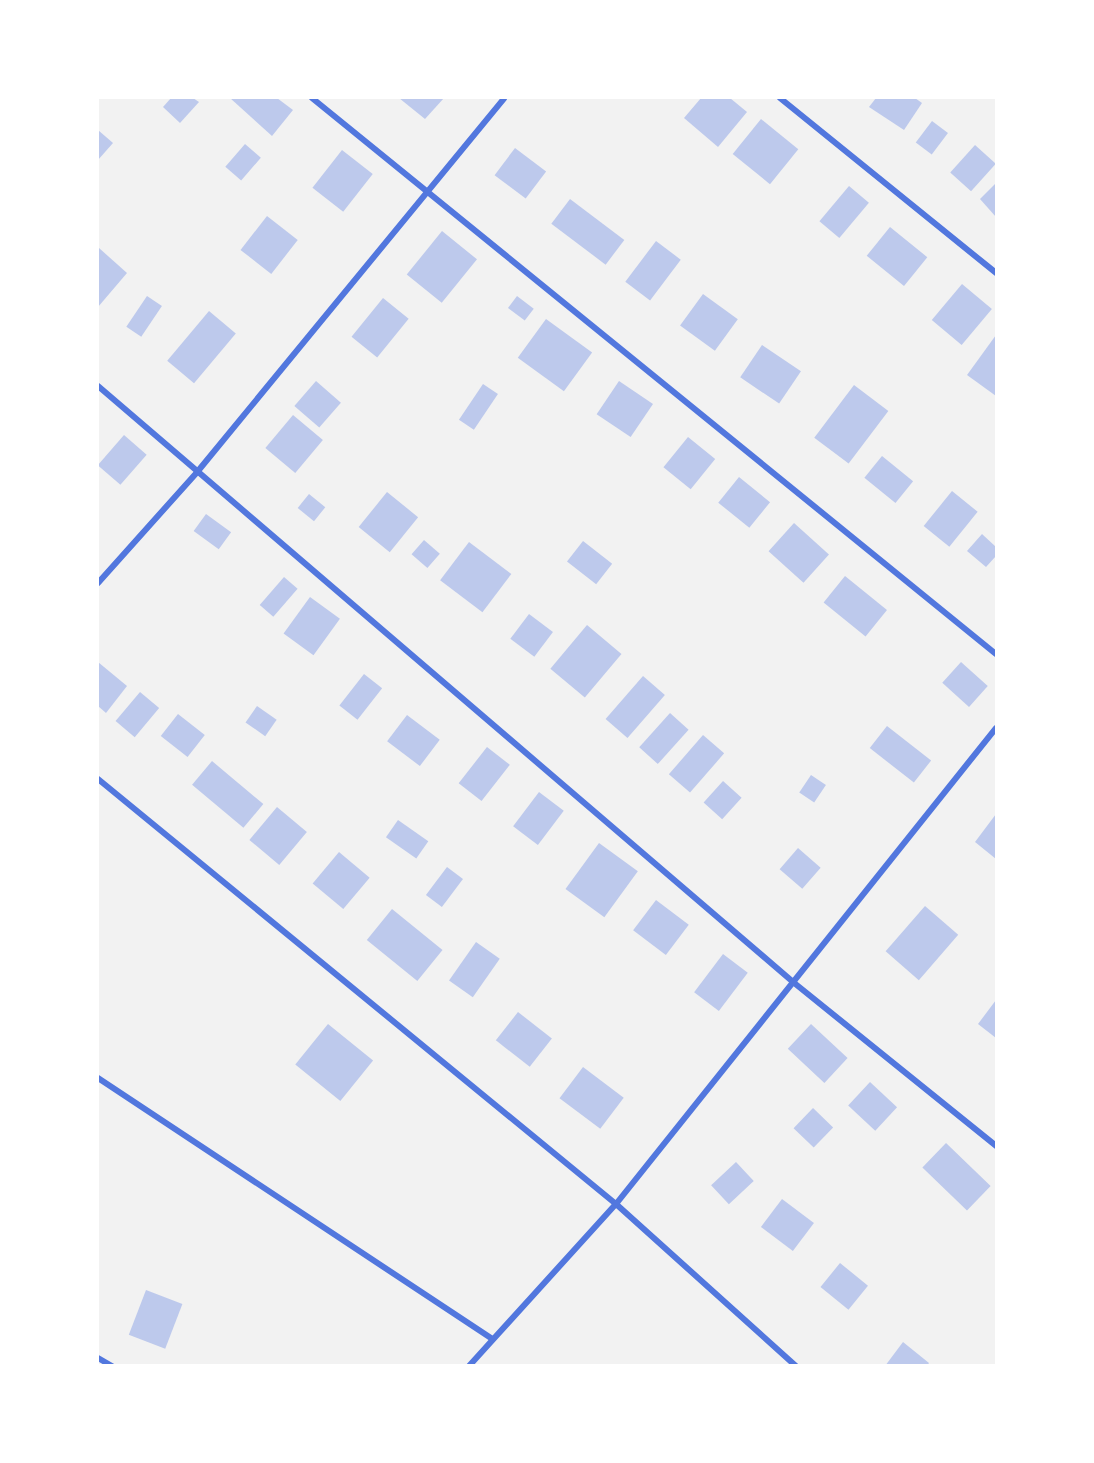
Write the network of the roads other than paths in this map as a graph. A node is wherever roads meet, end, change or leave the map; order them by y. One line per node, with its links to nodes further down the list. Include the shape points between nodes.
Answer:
1 (312, 98): 4 (street)
2 (504, 98): 4 (street)
3 (780, 98): 5 (street)
4 (428, 195): 7 (street); 9 (street)
5 (996, 273)
6 (98, 386): 7 (street)
7 (198, 471): 8 (street); 12 (street)
8 (98, 583)
9 (996, 654)
10 (996, 728): 12 (street)
11 (98, 779): 15 (street)
12 (793, 982): 14 (street); 15 (street)
13 (98, 1078): 16 (street)
14 (996, 1146)
15 (616, 1204): 16 (street); 20 (street)
16 (493, 1339): 19 (street)
17 (98, 1358): 18 (street)
18 (112, 1365)
19 (469, 1365)
20 (796, 1365)

